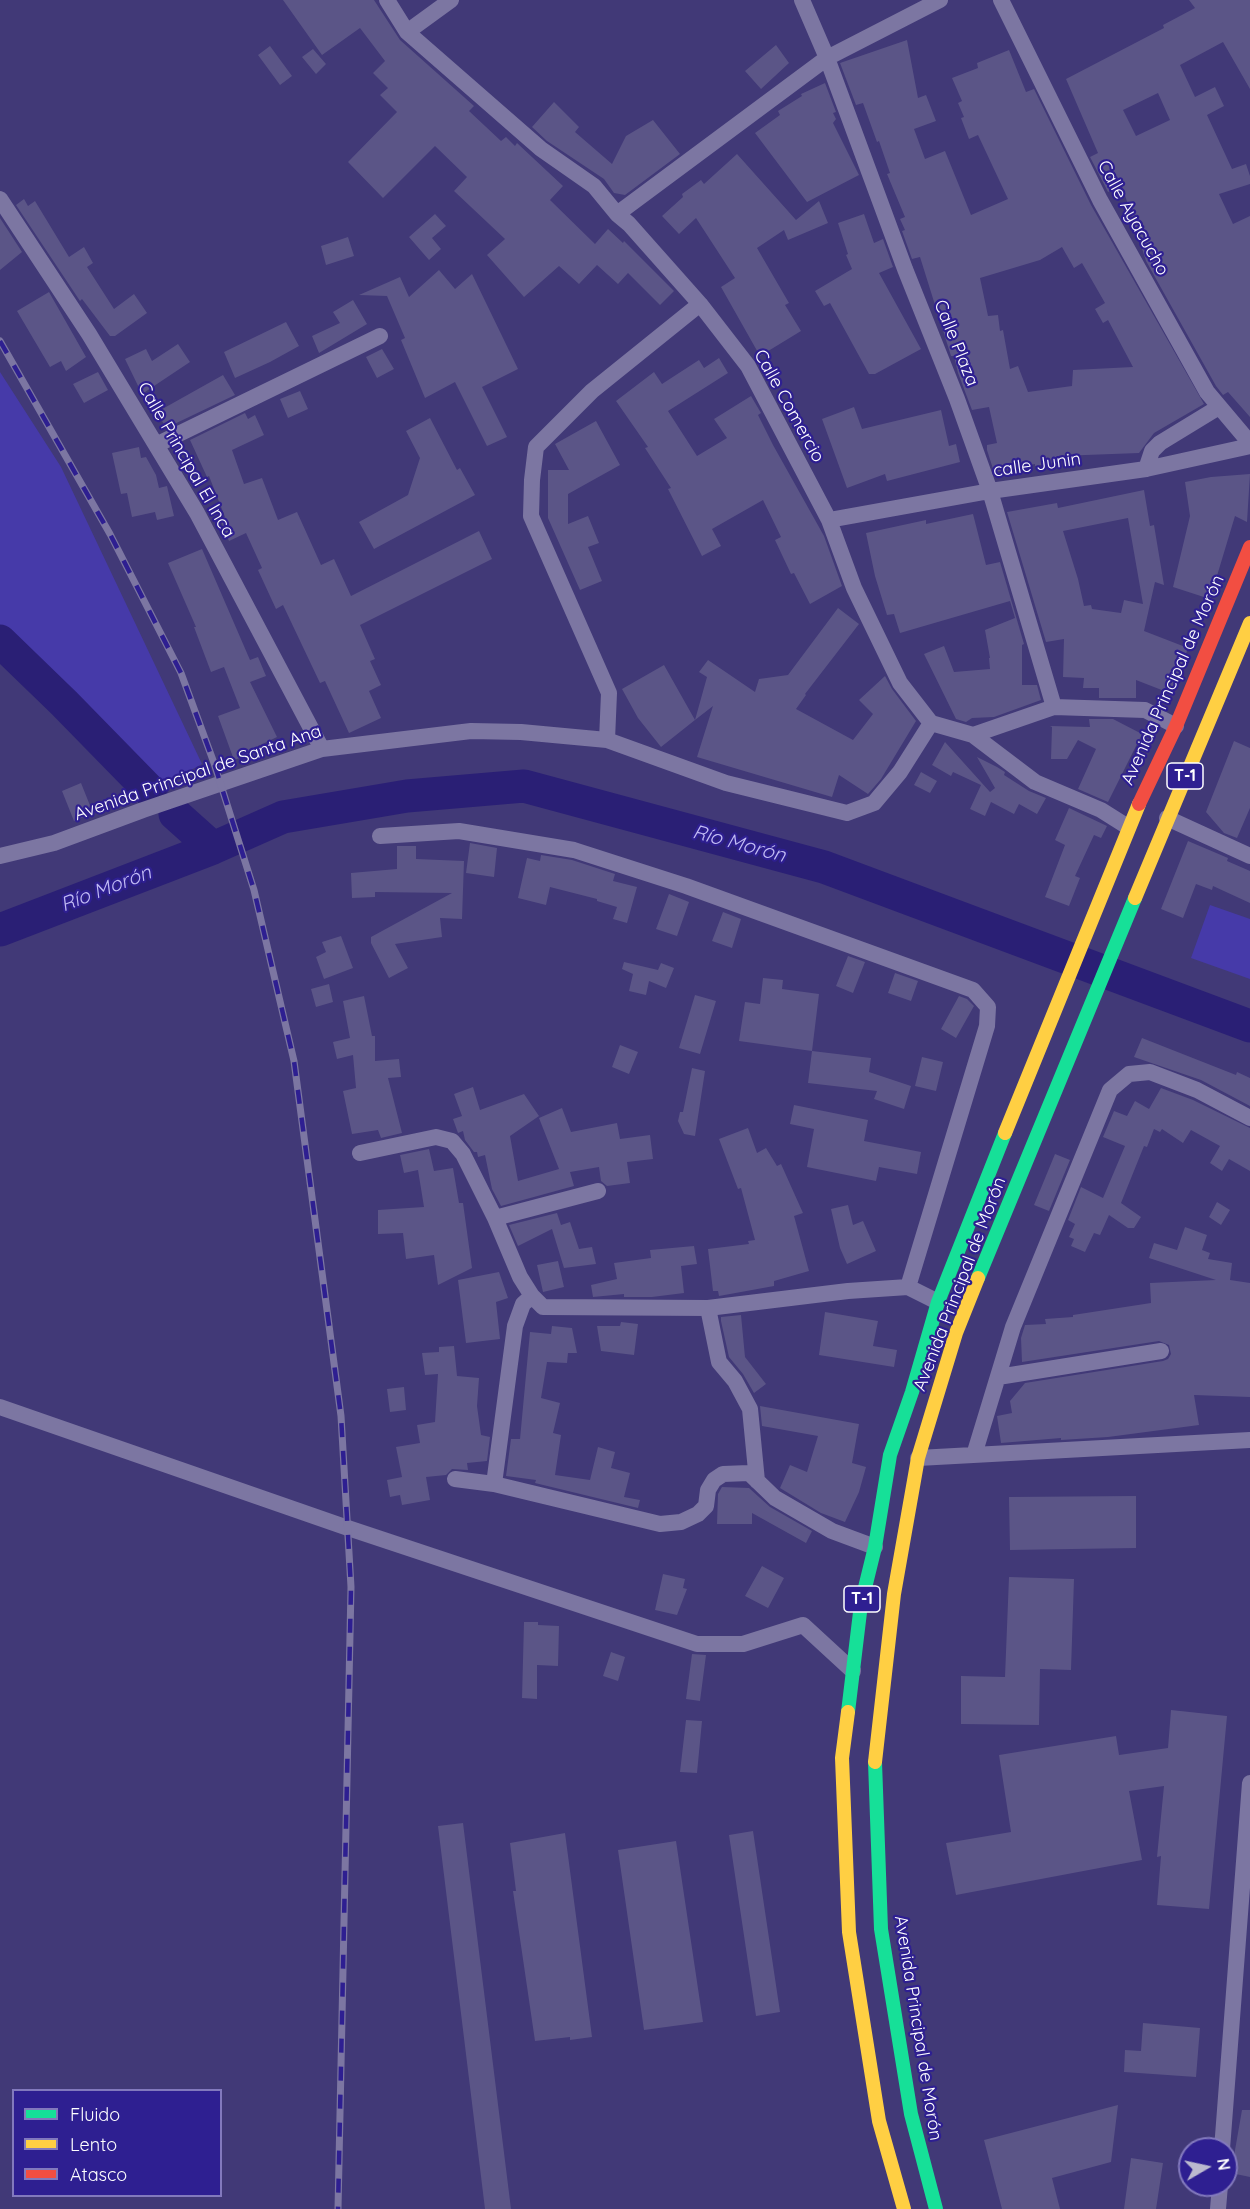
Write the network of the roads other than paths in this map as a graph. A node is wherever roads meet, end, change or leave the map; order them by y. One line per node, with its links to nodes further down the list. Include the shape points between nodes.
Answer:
1 (387, 0): 6 (street, Calle Comercio)
2 (451, 0): 6 (street)
3 (802, 0): 7 (street, Calle Plaza)
4 (940, 0): 7 (street)
5 (1001, 0): 12 (street, Calle Ayacucho, via 1100,200)
6 (407, 32): 9 (street, Calle Comercio, via 541,150 594,186)
7 (827, 58): 9 (street); 16 (street, Calle Plaza)
8 (0, 199): 13 (street, Calle Principal El Inca)
9 (617, 214): 10 (street, Calle Comercio)
10 (700, 304): 17 (street, Calle Comercio, via 748,366); 24 (street, via 592,391 536,447 531,516 609,693)
11 (380, 336): 13 (street)
12 (1219, 407): 14 (street, Calle Ayacucho); 15 (street, via 1160,443 1152,451)
13 (156, 445): 25 (street, Calle Principal El Inca, via 197,513)
14 (1250, 445): 15 (street, calle Junin)
15 (1146, 469): 16 (street, calle Junin)
16 (990, 491): 17 (street, calle Junin); 20 (street, Calle Plaza)
17 (829, 520): 21 (street, Calle Comercio, via 854,588 900,683)
18 (1250, 547): 22 (main road, Avenida Principal de Morón / T-1)
19 (1250, 623): 26 (main road, Avenida Principal de Morón / T-1)
20 (1054, 707): 22 (street, via 1145,710); 23 (street)
21 (931, 723): 23 (street); 24 (street, Avenida Principal de Santa Ana, via 900,772 874,803 847,813 726,783)
22 (1176, 726): 27 (main road, Avenida Principal de Morón / T-1)
23 (973, 735): 27 (street, via 1035,782 1101,810)
24 (607, 740): 25 (street, Avenida Principal de Santa Ana, via 471,731)
25 (322, 749): 29 (street, Avenida Principal de Santa Ana, via 54,843)
26 (1167, 818): 30 (street); 44 (main road, Avenida Principal de Morón / T-1, via 956,1333)
27 (1128, 827): 37 (main road, Avenida Principal de Morón / T-1)
28 (380, 836): 35 (street, via 459,831 574,850 686,886 973,990 988,1007 987,1026)
29 (0, 856)
30 (1250, 856)
31 (1250, 1118): 40 (street, via 1197,1090 1150,1072 1129,1074 1110,1090 1013,1327)
32 (360, 1153): 34 (street, via 436,1137 452,1141 463,1154)
33 (598, 1191): 34 (street)
34 (495, 1218): 36 (street)
35 (908, 1287): 37 (street); 38 (street)
36 (532, 1296): 38 (street, via 543,1307); 47 (street, via 524,1304 515,1326)
37 (938, 1302): 48 (main road, Avenida Principal de Morón / T-1, via 890,1455)
38 (708, 1308): 46 (street, via 719,1362 750,1409)
39 (1161, 1351): 40 (street)
40 (998, 1377): 43 (street)
41 (0, 1407): 49 (street, via 697,1644 743,1644 803,1625)
42 (1250, 1440): 43 (street)
43 (974, 1455): 44 (street)
44 (918, 1458): 53 (main road, Avenida Principal de Morón / T-1, via 894,1594 875,1760 881,1929 911,2114)
45 (455, 1479): 47 (street)
46 (757, 1481): 47 (street, via 749,1473 723,1474 714,1479 706,1506 698,1514 681,1522 660,1524); 48 (street, via 775,1498 832,1531)
47 (494, 1484)
48 (874, 1547): 49 (main road, Avenida Principal de Morón / T-1, via 861,1604)
49 (853, 1671): 52 (main road, Avenida Principal de Morón / T-1, via 842,1758 849,1932 879,2121)
50 (1250, 1783): 51 (street)
51 (1223, 2137)
52 (903, 2209)
53 (936, 2209)

